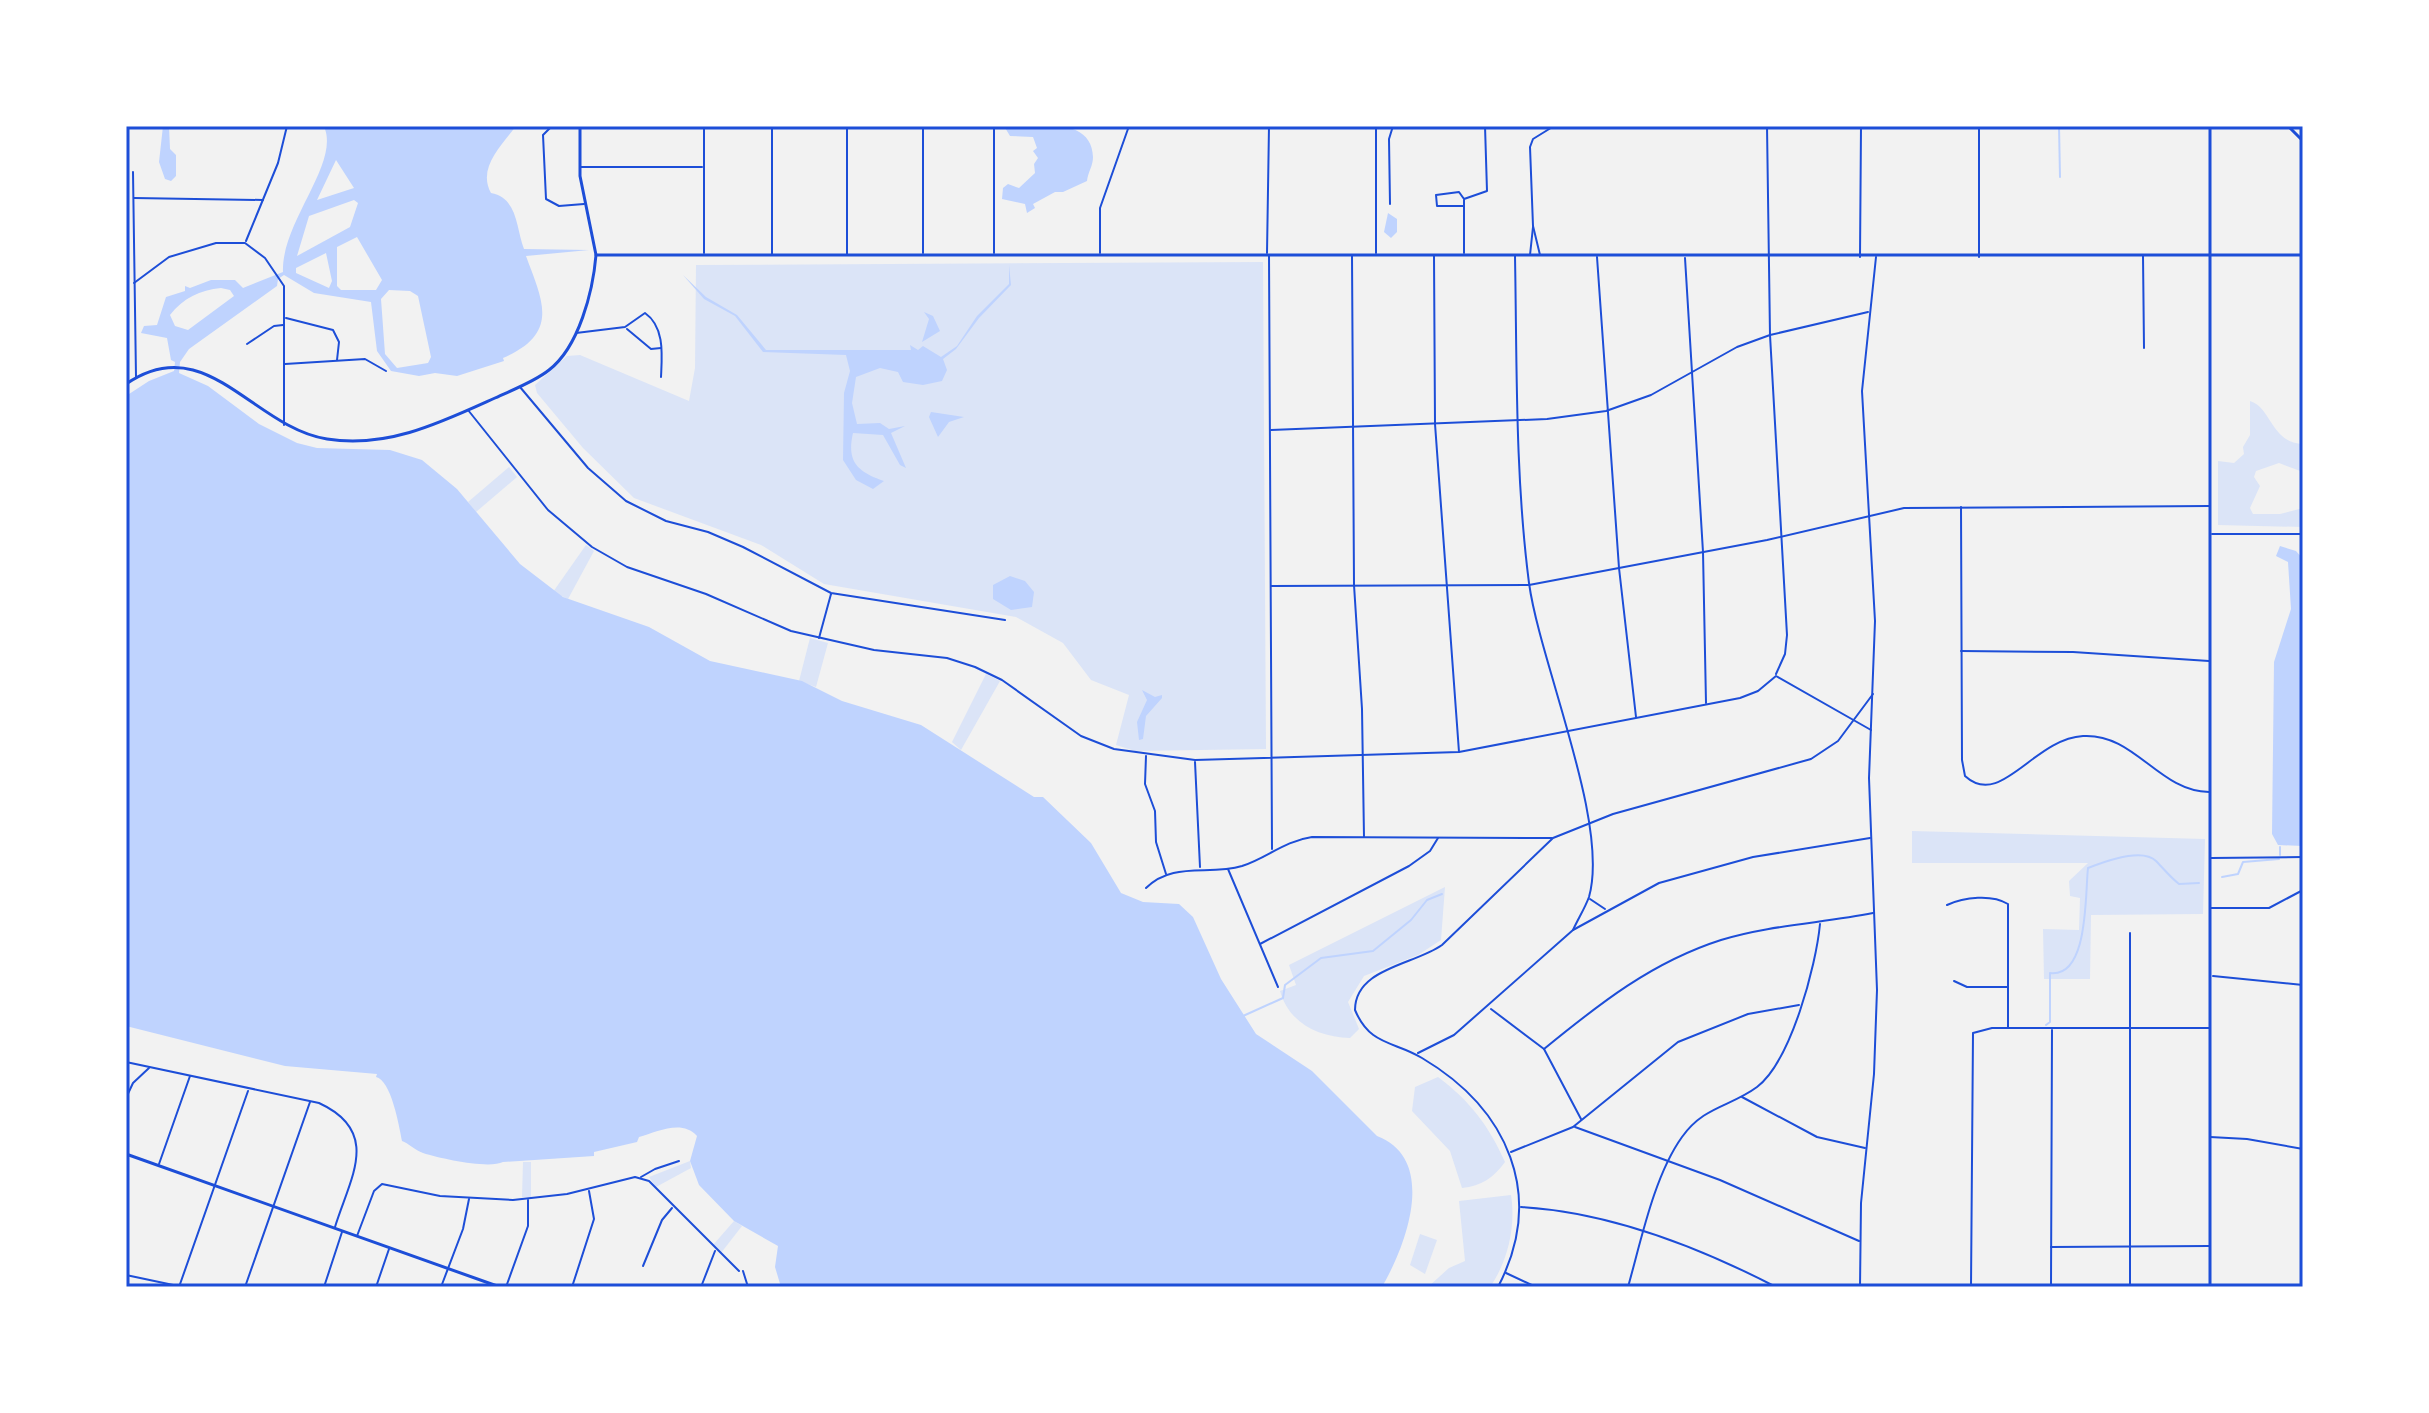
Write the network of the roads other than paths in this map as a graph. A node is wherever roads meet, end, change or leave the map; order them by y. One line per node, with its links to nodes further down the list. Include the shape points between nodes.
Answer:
1 (287, 126): 26 (street)
2 (552, 126): 27 (street, via 543,135 546,199 559,206)
3 (580, 126): 21 (main road)
4 (704, 126): 22 (street)
5 (772, 126): 49 (street)
6 (847, 126): 41 (street)
7 (923, 126): 32 (street)
8 (994, 126): 33 (street)
9 (1129, 126): 34 (street, via 1100,208)
10 (1269, 126): 35 (street)
11 (1376, 126): 37 (street)
12 (1393, 126): 28 (street)
13 (1485, 126): 25 (street, via 1487,191)
14 (1554, 126): 30 (street, via 1533,139 1530,147)
15 (1767, 126): 52 (street)
16 (1861, 126): 53 (street)
17 (1979, 126): 55 (street)
18 (2210, 126): 46 (main road)
19 (2288, 126): 20 (main road)
20 (2303, 141)
21 (579, 167): 22 (street); 27 (main road)
22 (704, 167): 48 (street)
23 (133, 172): 24 (street)
24 (133, 198): 26 (street); 56 (street)
25 (1464, 199): 29 (street); 29 (street, via 1459,192 1436,195 1437,206)
26 (263, 200): 31 (street)
27 (586, 204): 40 (main road)
28 (1390, 204)
29 (1463, 206): 39 (street)
30 (1533, 226): 43 (street); 44 (street)
31 (245, 243): 56 (street, via 216,243 183,252); 58 (street, via 280,276)
32 (923, 254): 33 (main road); 41 (main road)
33 (994, 254): 34 (main road)
34 (1100, 254): 35 (main road)
35 (1268, 254): 36 (main road); 80 (street)
36 (1352, 254): 37 (main road); 79 (street)
37 (1376, 254): 38 (main road)
38 (1434, 254): 39 (main road); 77 (street)
39 (1464, 254): 42 (main road)
40 (596, 255): 48 (main road); 61 (main road)
41 (847, 255): 49 (main road)
42 (1515, 255): 43 (main road); 76 (street)
43 (1530, 255): 44 (main road)
44 (1540, 255): 50 (main road)
45 (2143, 255): 46 (main road); 55 (main road); 65 (street)
46 (2212, 255): 47 (main road); 81 (main road)
47 (2303, 255)
48 (704, 256): 49 (main road)
49 (772, 256)
50 (1597, 256): 51 (main road); 75 (street)
51 (1685, 256): 52 (main road); 69 (street)
52 (1767, 257): 53 (main road); 62 (street)
53 (1860, 257): 54 (main road)
54 (1876, 257): 55 (main road); 57 (street)
55 (1979, 257)
56 (134, 283): 70 (street)
57 (1869, 312): 62 (street); 83 (street, via 1862,391)
58 (285, 318): 59 (street); 66 (street, via 333,330 339,342)
59 (285, 325): 63 (street, via 274,326); 67 (street)
60 (625, 327): 61 (street); 64 (street, via 651,349); 64 (street, via 645,313 652,318)
61 (575, 333): 73 (main road, via 549,371)
62 (1770, 335): 69 (street); 86 (street)
63 (247, 344)
64 (662, 348): 71 (street)
65 (2144, 348)
66 (337, 360): 67 (street); 68 (street, via 373,360)
67 (285, 364): 78 (street)
68 (386, 371)
69 (1690, 373): 75 (street); 87 (street)
70 (136, 377): 72 (main road); 78 (main road, via 181,367 222,381)
71 (661, 377)
72 (126, 384)
73 (519, 386): 74 (main road); 93 (street, via 575,454 626,501 743,547)
74 (468, 410): 78 (main road, via 400,437 374,440 327,439); 95 (street, via 532,493 592,547 627,567 706,594 759,620)
75 (1609, 411): 76 (street); 88 (street)
76 (1517, 420): 77 (street); 90 (street)
77 (1435, 424): 79 (street); 92 (street)
78 (284, 425)
79 (1353, 427): 80 (street); 89 (street)
80 (1271, 430): 91 (street)
81 (2211, 506): 82 (street); 84 (main road)
82 (1961, 507): 83 (street, via 1904,508); 96 (street)
83 (1868, 516): 86 (street); 99 (street, via 1875,621)
84 (2211, 534): 85 (street); 97 (main road)
85 (2303, 534)
86 (1782, 537): 87 (street); 98 (street, via 1787,635)
87 (1703, 552): 88 (street); 100 (street)
88 (1619, 568): 90 (street); 101 (street)
89 (1354, 585): 91 (street); 92 (street); 106 (street)
90 (1529, 585): 92 (street); 104 (street)
91 (1271, 586): 108 (street)
92 (1447, 586): 105 (street)
93 (831, 593): 94 (street); 95 (street)
94 (1005, 620)
95 (819, 638): 107 (street, via 947,658 1002,680 1081,736)
96 (1961, 651): 97 (street); 110 (street, via 1962,766 1965,776 1978,785 1999,785 2049,745 2083,736 2117,742 2185,790)
97 (2211, 661): 110 (main road)
98 (1776, 676): 100 (street, via 1758,691); 102 (street)
99 (1873, 693): 102 (street); 103 (street)
100 (1706, 705): 101 (street)
101 (1637, 719): 104 (street)
102 (1853, 722): 103 (street); 111 (street, via 1838,741 1811,759)
103 (1871, 730): 115 (street)
104 (1566, 732): 105 (street); 111 (street)
105 (1459, 752): 106 (street)
106 (1363, 754): 108 (street); 112 (street)
107 (1146, 755): 109 (street); 121 (street, via 1145,784)
108 (1271, 759): 109 (street); 116 (street)
109 (1195, 760): 120 (street)
110 (2210, 792): 118 (main road)
111 (1589, 824): 114 (street); 124 (street)
112 (1364, 837): 113 (street); 116 (street, via 1312,837)
113 (1438, 837): 114 (street); 132 (street, via 1430,851 1409,866)
114 (1553, 838): 145 (street, via 1442,945 1374,976 1361,988 1355,1004 1359,1020 1373,1036)
115 (1871, 838): 127 (street, via 1705,869 1659,883); 128 (street)
116 (1272, 849): 119 (street)
117 (2303, 857): 118 (street)
118 (2210, 858): 126 (main road)
119 (1228, 868): 120 (street); 132 (street)
120 (1200, 869): 121 (street)
121 (1166, 874): 122 (street)
122 (1146, 888)
123 (2303, 890): 126 (street, via 2269,908)
124 (1589, 897): 127 (street); 130 (street)
125 (1947, 905): 137 (street, via 1960,898 2001,899 2008,904)
126 (2210, 908): 133 (main road)
127 (1606, 909): 130 (street)
128 (1875, 913): 129 (street); 156 (street, via 1876,1029)
129 (1820, 924): 138 (street); 144 (street, via 1750,933 1683,954 1619,988)
130 (1573, 930): 139 (street)
131 (2130, 933): 143 (street)
132 (1260, 944): 136 (street)
133 (2210, 976): 135 (street); 141 (main road)
134 (1954, 981): 137 (street, via 1967,987)
135 (2303, 985)
136 (1278, 987)
137 (2008, 987): 140 (street)
138 (1800, 1005): 150 (street, via 1777,1067); 153 (street, via 1748,1014 1678,1042)
139 (1489, 1007): 144 (street); 145 (street, via 1454,1035)
140 (2008, 1028): 142 (street); 200 (street, via 1978,1029 1970,1037)
141 (2210, 1028): 143 (street); 155 (main road)
142 (2052, 1029): 143 (street); 177 (street)
143 (2130, 1029): 178 (street)
144 (1544, 1049): 153 (street)
145 (1415, 1055): 158 (street, via 1484,1110)
146 (126, 1062): 147 (street)
147 (150, 1067): 148 (street); 151 (street)
148 (191, 1075): 149 (street); 162 (street)
149 (249, 1090): 152 (street); 164 (street)
150 (1741, 1096): 156 (street, via 1817,1137); 161 (street, via 1711,1108 1691,1125)
151 (126, 1098)
152 (311, 1101): 168 (street); 171 (street, via 339,1114 358,1144)
153 (1582, 1120): 154 (street)
154 (1573, 1127): 158 (street); 161 (street)
155 (2210, 1137): 157 (street); 176 (main road)
156 (1866, 1148): 175 (street)
157 (2303, 1149)
158 (1509, 1153): 169 (street)
159 (126, 1154): 162 (main road)
160 (679, 1161): 163 (street)
161 (1668, 1161): 173 (street); 175 (street)
162 (159, 1166): 164 (main road)
163 (641, 1177): 165 (street); 170 (street)
164 (215, 1186): 168 (main road); 185 (street)
165 (589, 1189): 167 (street); 192 (street, via 594,1219)
166 (469, 1198): 167 (street); 174 (street, via 381,1185); 182 (street)
167 (528, 1199): 191 (street, via 528,1226)
168 (274, 1207): 171 (main road); 186 (street)
169 (1521, 1207): 173 (street, via 1564,1209); 183 (street, via 1518,1239)
170 (673, 1208): 180 (street); 181 (street, via 662,1220)
171 (335, 1228): 172 (main road)
172 (343, 1231): 174 (main road); 187 (street)
173 (1644, 1232): 197 (street); 198 (street)
174 (357, 1236): 179 (main road)
175 (1860, 1241): 199 (street)
176 (2210, 1246): 178 (street); 203 (main road)
177 (2051, 1247): 178 (street); 201 (street)
178 (2131, 1247): 202 (street)
179 (389, 1248): 182 (main road); 188 (street)
180 (715, 1249): 193 (street); 194 (street, via 741,1271)
181 (643, 1266)
182 (448, 1268): 189 (street); 190 (main road)
183 (1506, 1273): 195 (street); 196 (street)
184 (126, 1275): 185 (street)
185 (179, 1287)
186 (245, 1287)
187 (324, 1287)
188 (376, 1287)
189 (441, 1287)
190 (500, 1287)
191 (506, 1287)
192 (572, 1287)
193 (701, 1287)
194 (748, 1287)
195 (1498, 1287)
196 (1536, 1287)
197 (1628, 1287)
198 (1776, 1287)
199 (1860, 1287)
200 (1971, 1287)
201 (2051, 1287)
202 (2130, 1287)
203 (2210, 1287)

